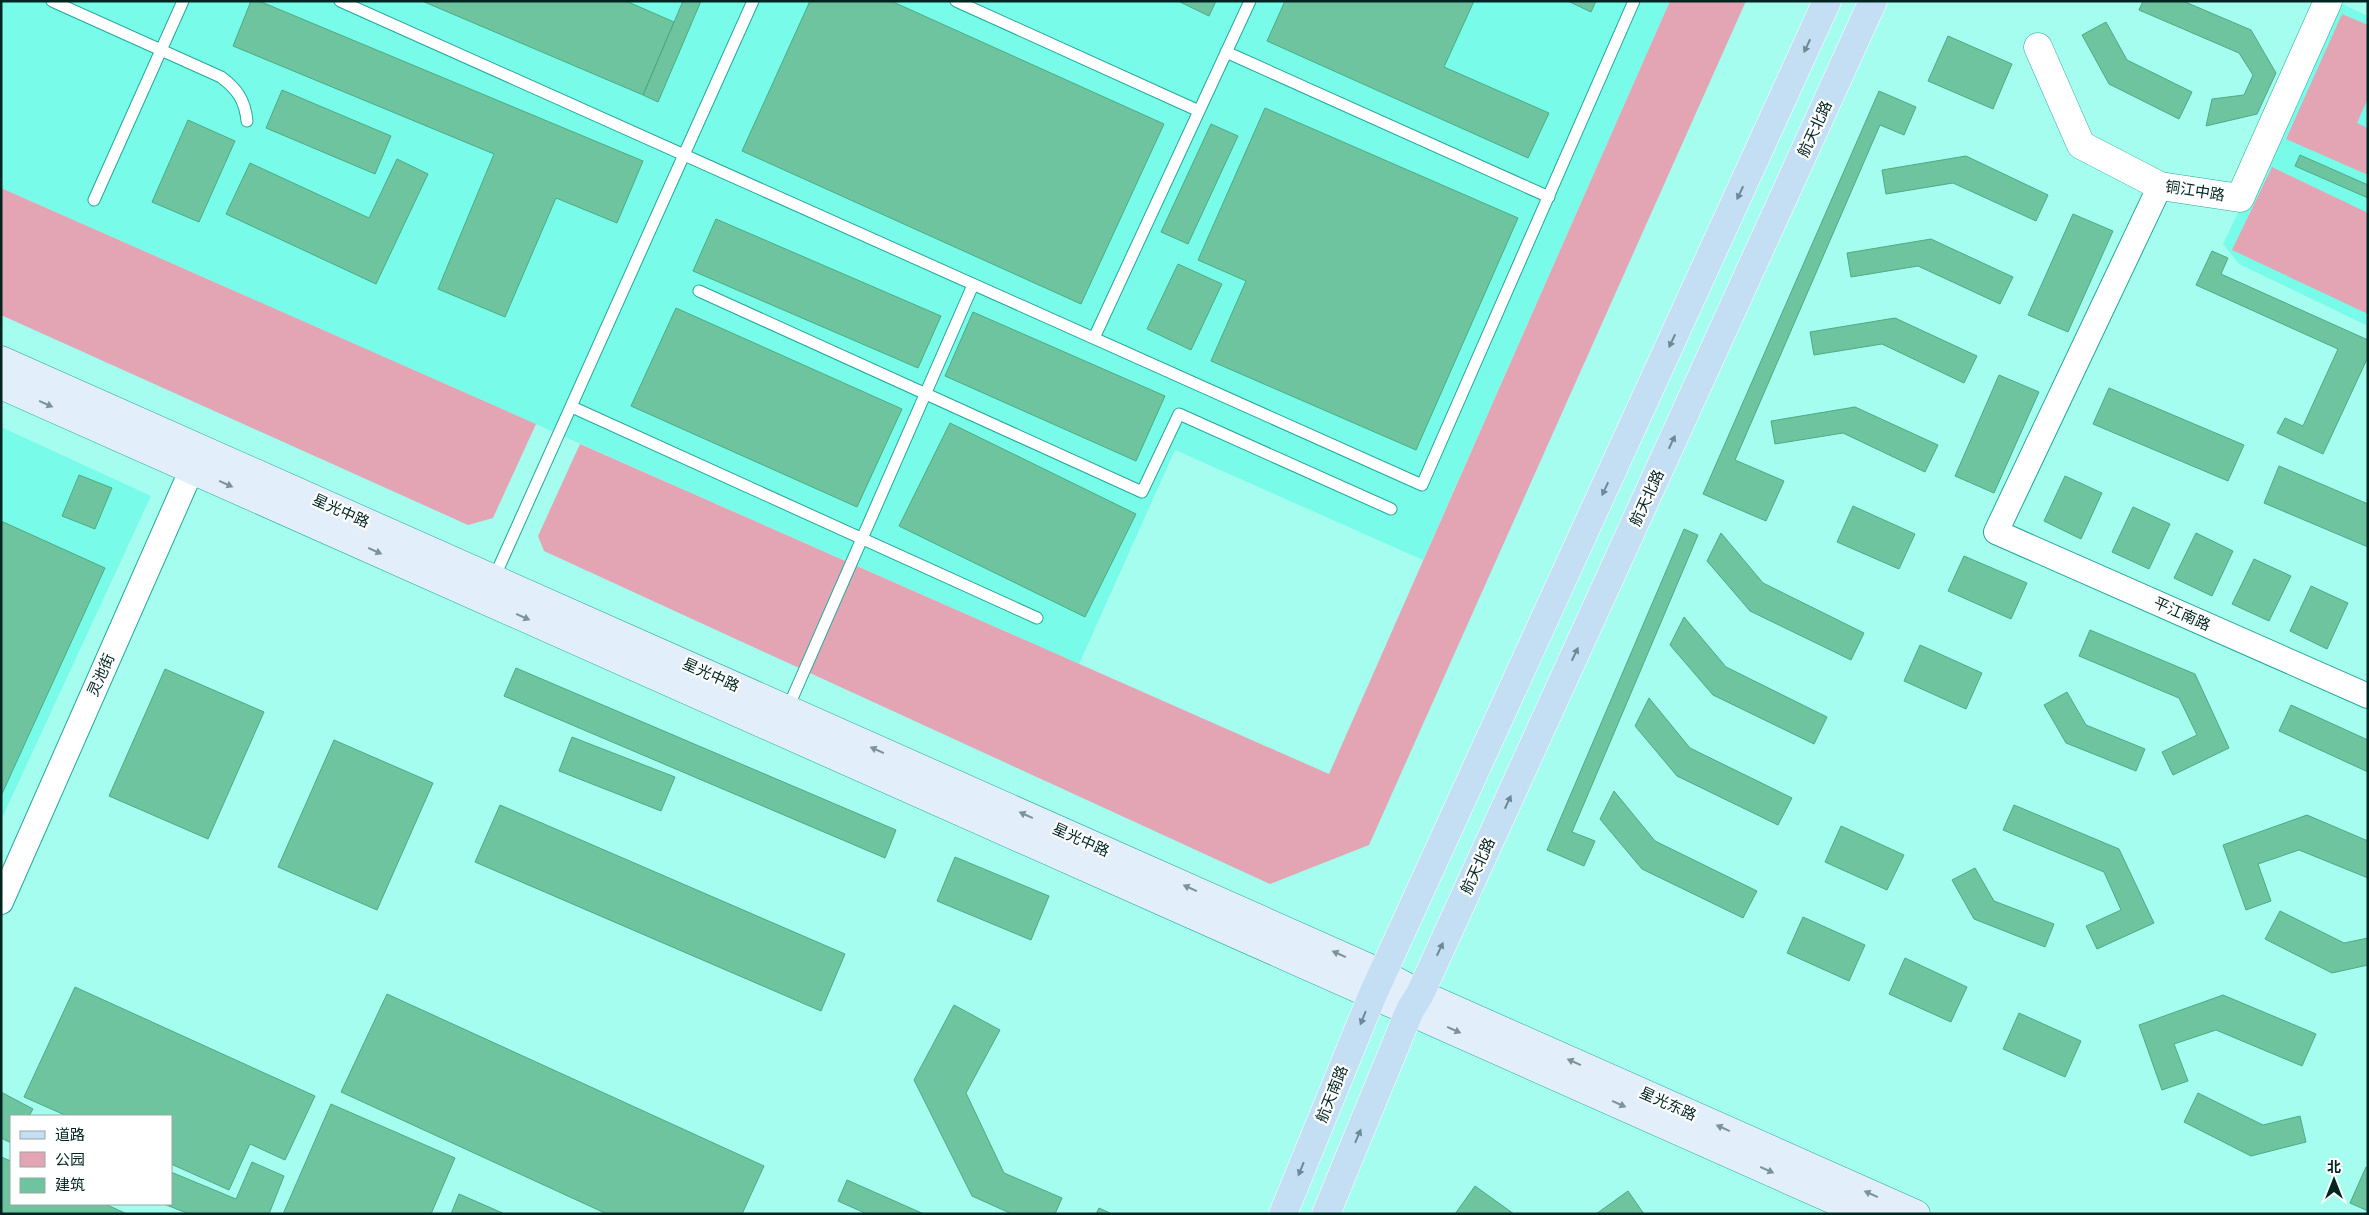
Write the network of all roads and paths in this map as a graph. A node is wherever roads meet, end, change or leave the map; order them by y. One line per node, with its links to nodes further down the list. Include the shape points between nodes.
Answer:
1 (52, 1): 12 (lane)
2 (183, 1): 12 (lane)
3 (340, 1): 16 (lane)
4 (753, 1): 16 (lane)
5 (956, 1): 14 (lane)
6 (1250, 1): 13 (lane)
7 (1634, 1): 18 (lane)
8 (1827, 1): 35 (main road, one-way to 35)
9 (1873, 1): 36 (main road, 航天北路, one-way to 9)
10 (2328, 1): 17 (street, 铜江中路, via 2240,198)
11 (2038, 47): 17 (street, 铜江中路, via 2080,145)
12 (161, 50): 15 (lane, via 221,77 236,89 246,107); 19 (lane)
13 (1226, 52): 14 (lane); 18 (lane)
14 (1199, 111): 22 (lane)
15 (247, 121)
16 (684, 155): 20 (lane); 26 (lane)
17 (2160, 186): 32 (street, 平江南路, via 1996,532)
18 (1549, 196): 22 (lane, via 1422,485)
19 (94, 200)
20 (974, 285): 22 (lane); 25 (lane)
21 (699, 291): 25 (lane)
22 (1094, 338)
23 (1, 360): 27 (main road, 星光中路)
24 (1, 384): 27 (main road, 星光中路, one-way to 27)
25 (925, 394): 28 (lane, via 1142,492 1179,414); 29 (lane)
26 (572, 407): 29 (lane); 30 (lane)
27 (196, 459): 30 (main road, 星光中路); 34 (street, 灵池街); 35 (main road, 星光中路, one-way to 35)
28 (1392, 509)
29 (862, 538): 31 (lane); 33 (lane)
30 (494, 578): 33 (main road, 星光中路)
31 (1037, 618)
32 (2368, 696)
33 (787, 710): 35 (main road, 星光中路, one-way to 33)
34 (1, 902)
35 (1378, 984): 36 (main road, 星光中路); 37 (main road, 航天南路, one-way to 37)
36 (1415, 1002): 38 (main road, one-way to 36); 39 (main road, 星光东路, one-way to 39); 40 (main road, 星光东路, one-way to 36)
37 (1283, 1214)
38 (1326, 1214)
39 (1865, 1214)
40 (1916, 1214)

